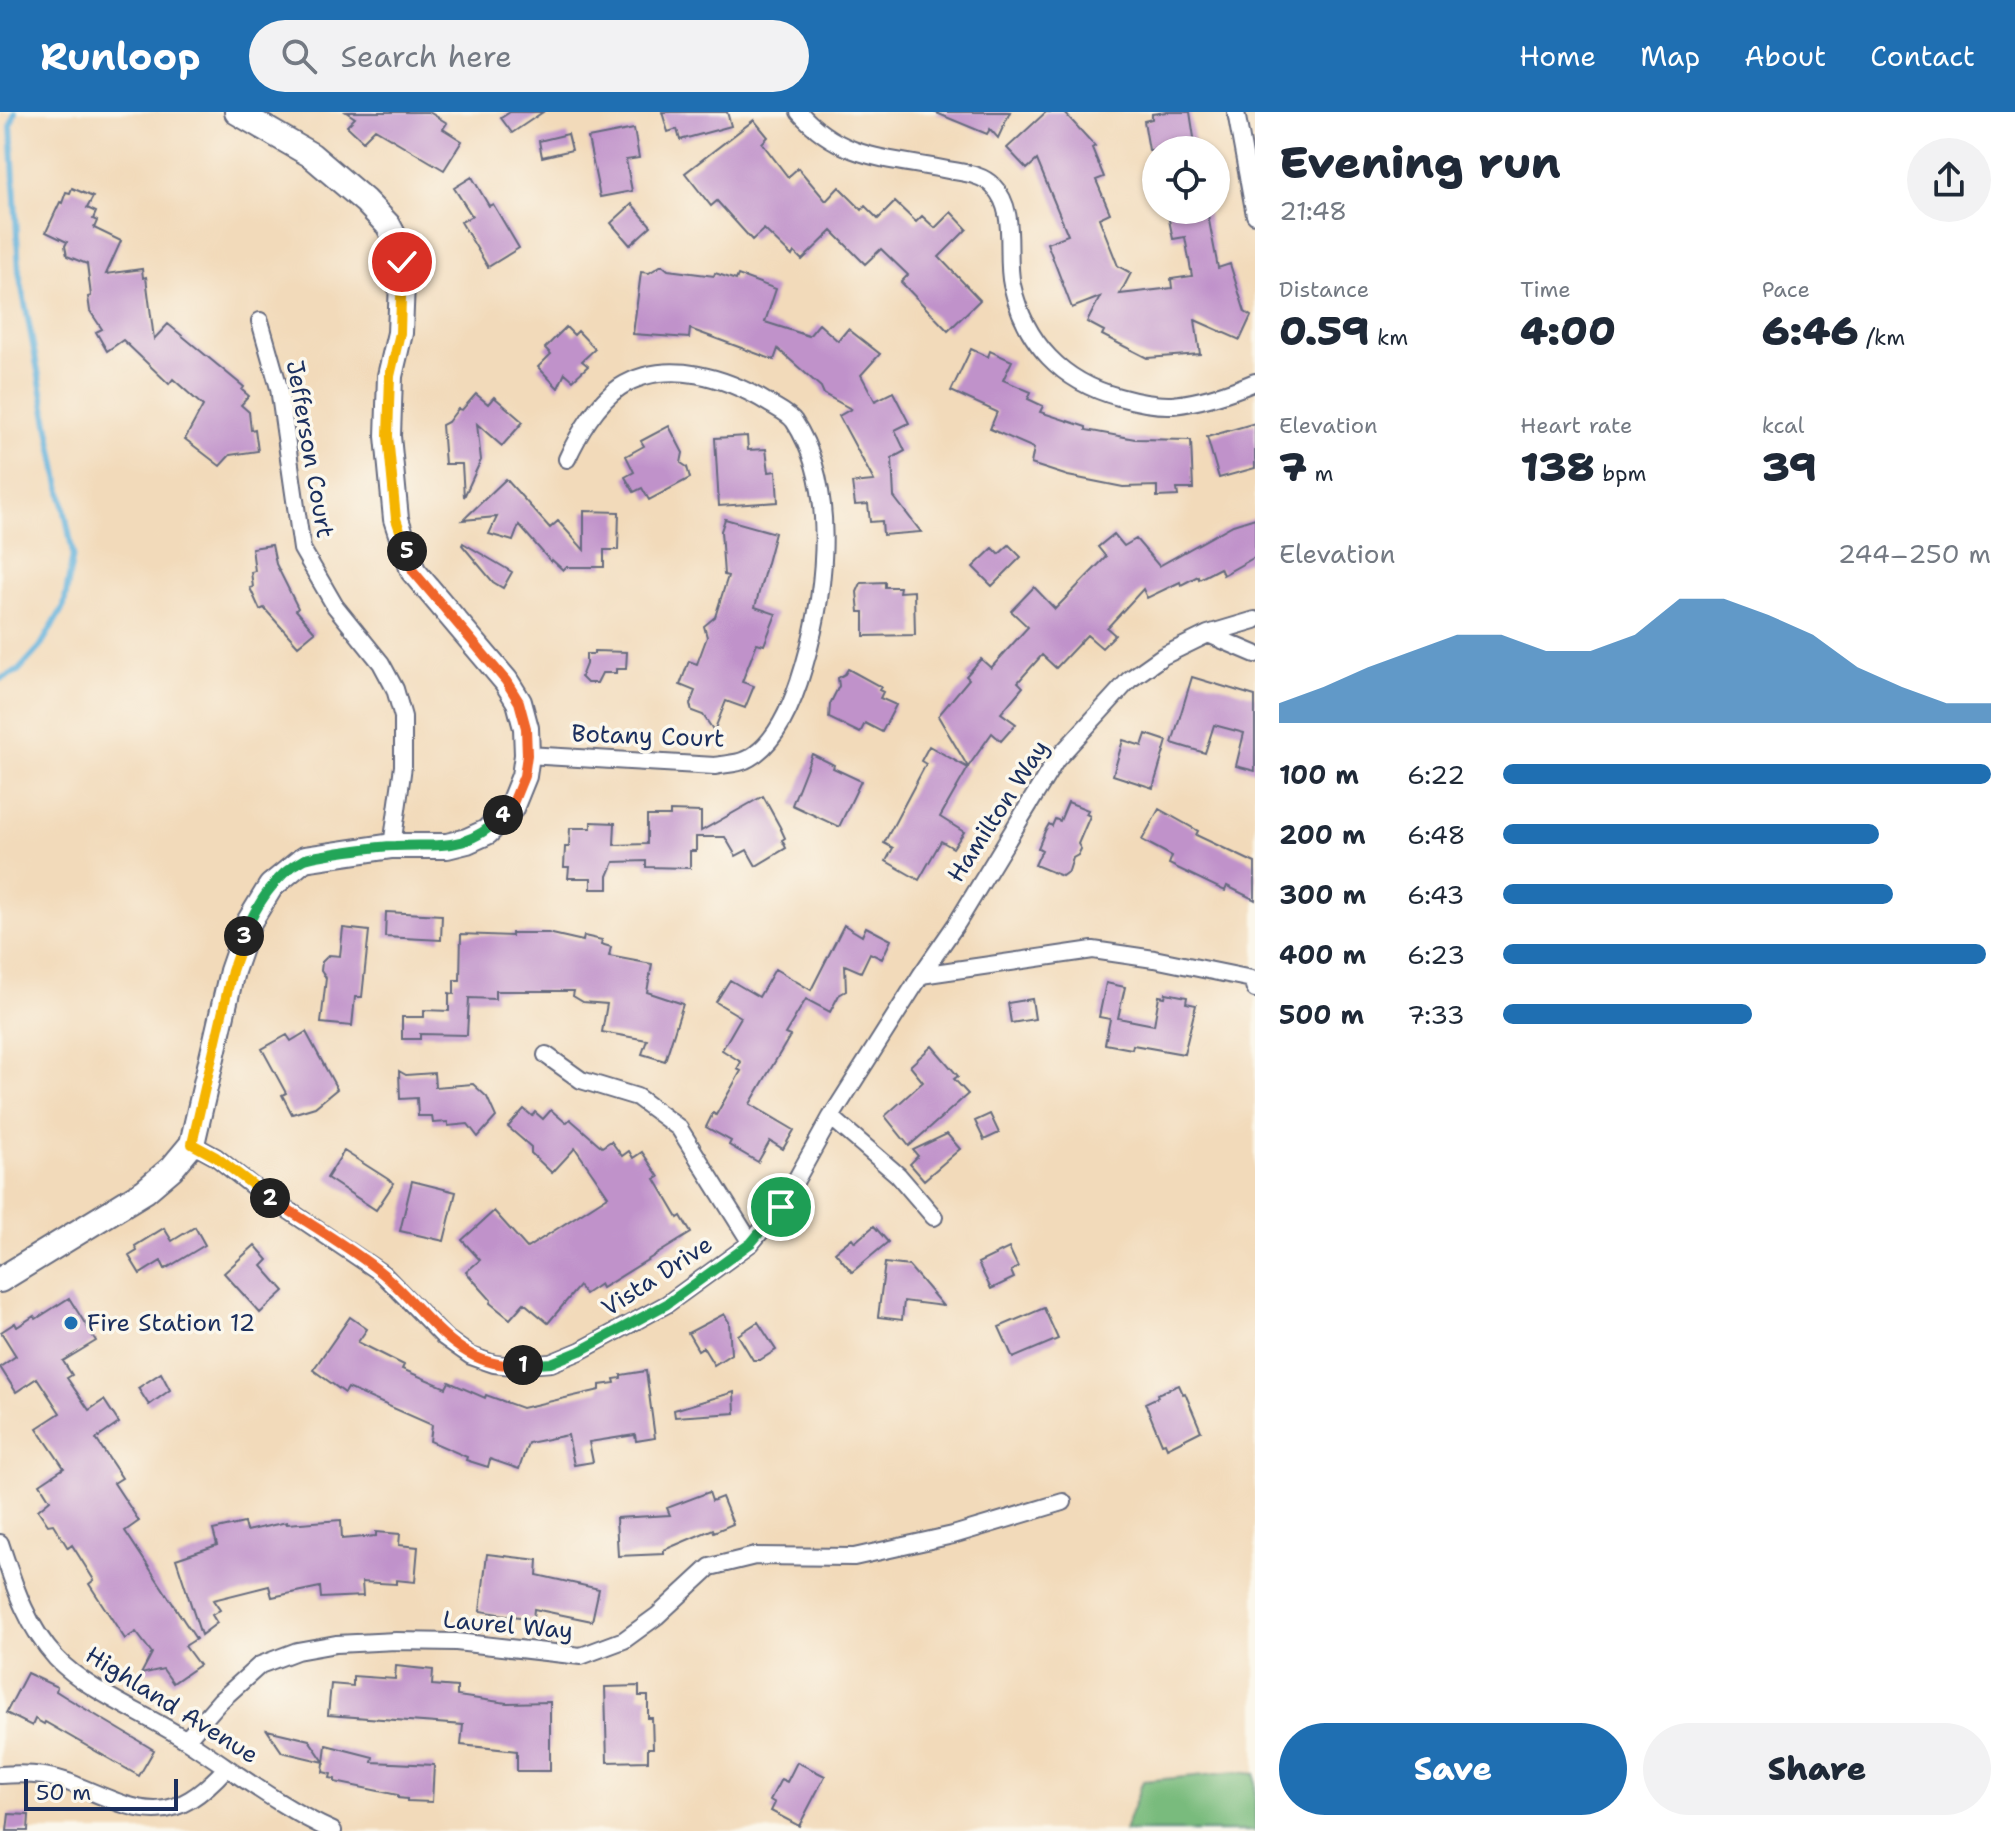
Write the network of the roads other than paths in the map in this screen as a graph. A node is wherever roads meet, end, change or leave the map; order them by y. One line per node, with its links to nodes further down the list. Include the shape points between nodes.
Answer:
1 (237, 112): 11 (street, via 339,176 388,225 396,240 401,252 400,333 390,376 388,436 396,519 413,571 519,702)
2 (799, 112): 6 (street, via 840,147 967,174 993,185 1008,215 1011,281 1020,317 1037,345 1085,385 1143,404 1171,405)
3 (1236, 112): 4 (street)
4 (1255, 215)
5 (260, 321): 12 (street, Jefferson Court, via 279,388 302,549 335,606 381,663 403,717 403,766)
6 (1255, 382)
7 (567, 459): 11 (street, Botany Court, via 583,425 620,387 651,375 716,377 748,391 793,419 814,463 822,538 820,598 791,705 770,741 745,760 715,766)
8 (1255, 620): 9 (street, Hamilton Way)
9 (1208, 634): 10 (street); 13 (street, Hamilton Way, via 1129,680 1056,760)
10 (1255, 654)
11 (527, 755): 12 (street, via 511,808 487,832 447,846)
12 (392, 846): 17 (street, via 304,859 271,886 249,922 232,971)
13 (921, 975): 14 (street, via 1093,950 1252,979); 16 (street, Vista Drive)
14 (1255, 989)
15 (546, 1055): 19 (street, via 581,1080 637,1097 679,1128)
16 (831, 1117): 18 (street, via 898,1175); 19 (street, Vista Drive, via 781,1207)
17 (192, 1144): 19 (street, Vista Drive, via 383,1274 453,1343 494,1364 551,1363 580,1351 667,1304); 20 (street, via 145,1191)
18 (934, 1217)
19 (751, 1243)
20 (0, 1280)
21 (1063, 1502): 23 (street, Laurel Way, via 854,1557 755,1556 710,1567 624,1640 581,1656 411,1641 297,1651 260,1665)
22 (0, 1543): 23 (street, Highland Avenue, via 30,1626 58,1660)
23 (186, 1740): 24 (street, Highland Avenue)
24 (226, 1768): 25 (street, via 192,1813 167,1826 135,1819 68,1782 38,1774); 26 (street, Highland Avenue)
25 (0, 1775)
26 (333, 1831)

